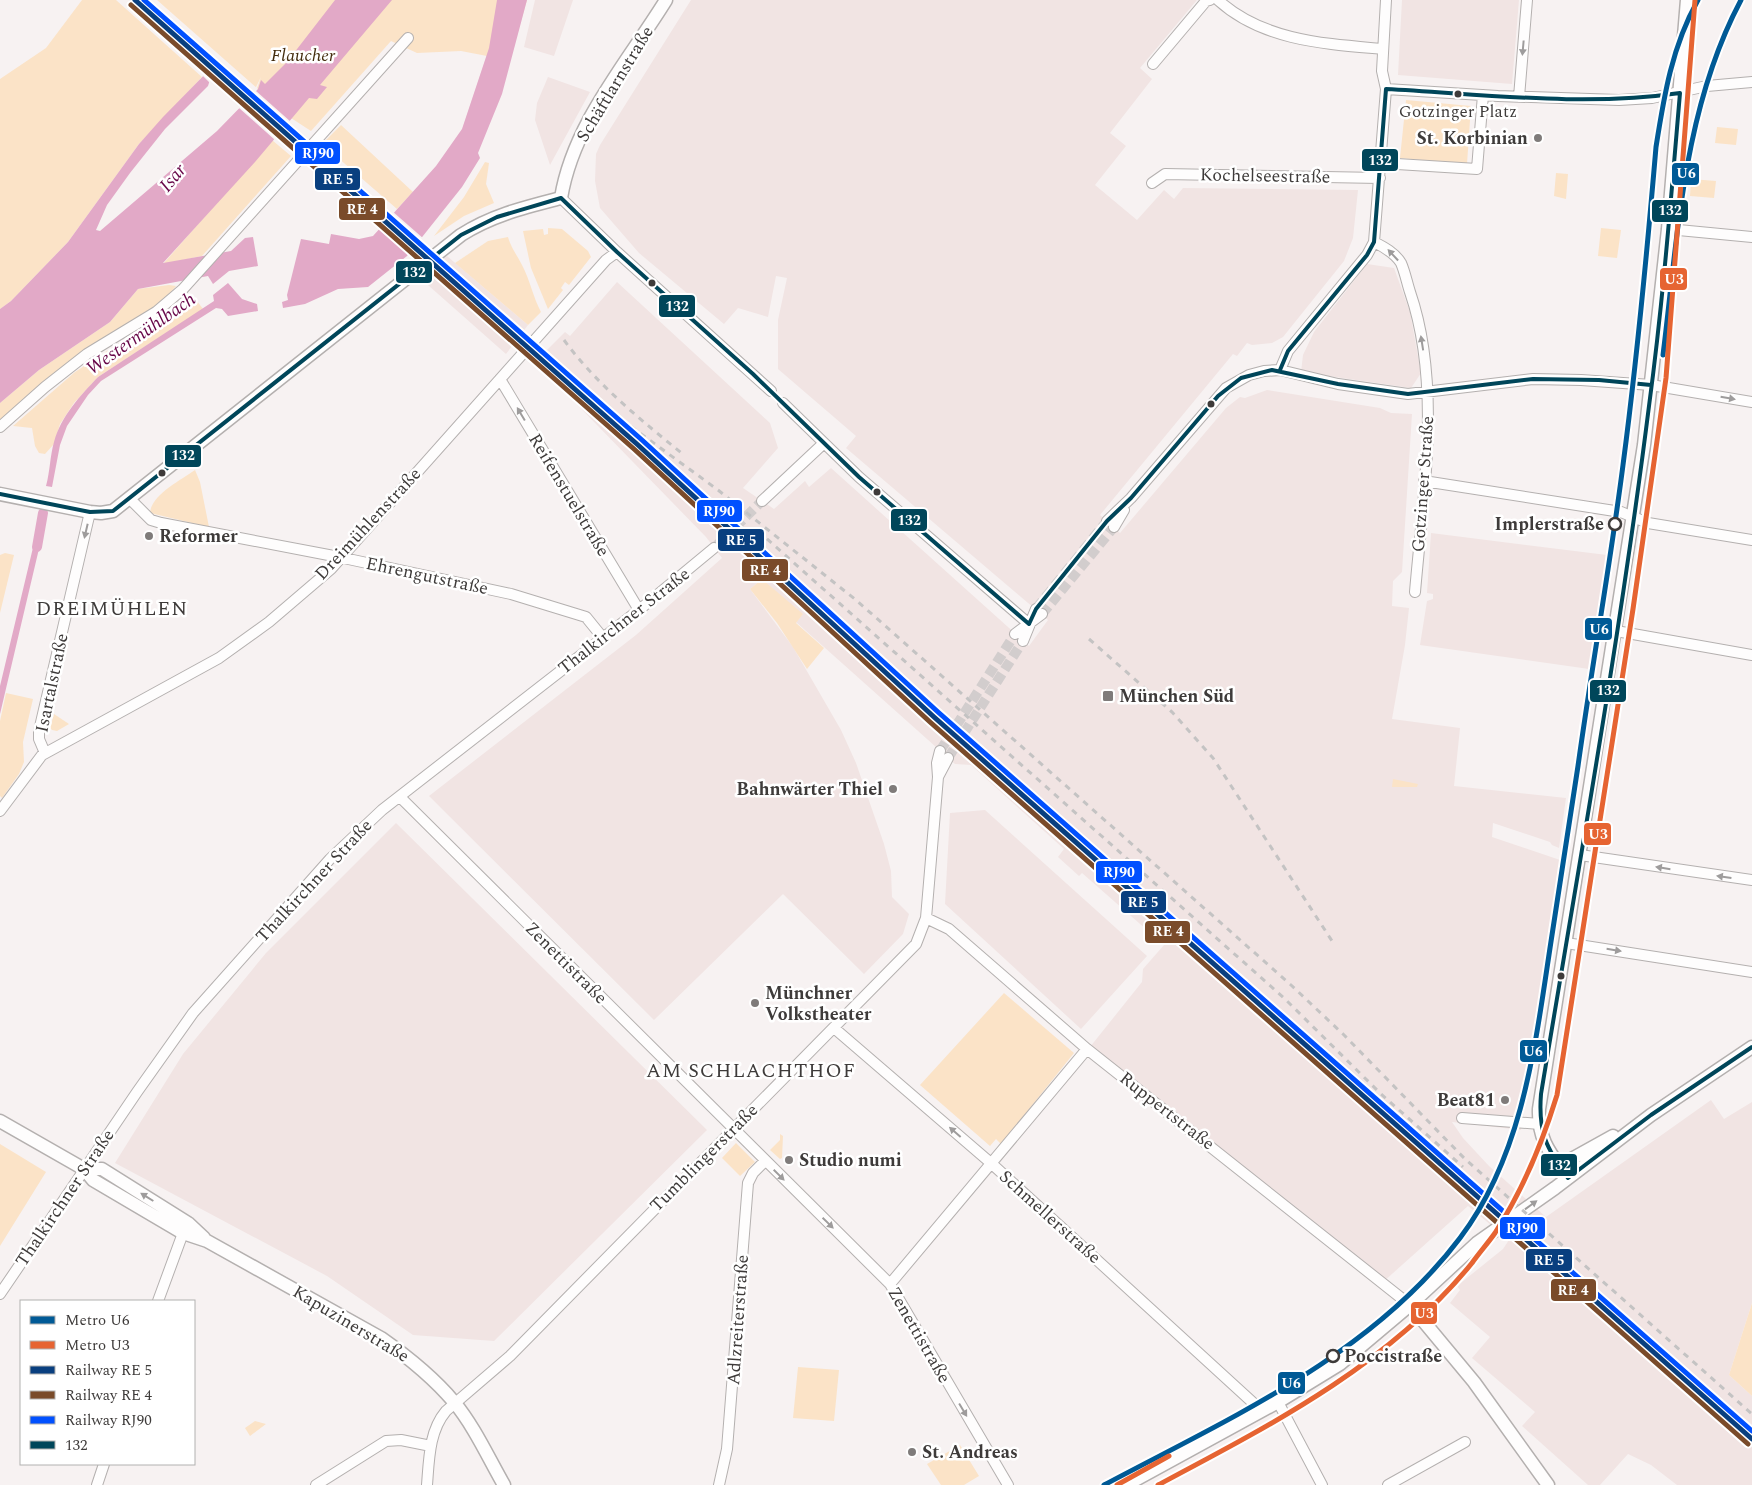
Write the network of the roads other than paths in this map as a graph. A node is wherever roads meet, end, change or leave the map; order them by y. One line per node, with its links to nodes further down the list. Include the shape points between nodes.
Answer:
1 (666, 0): 18 (main road, Schäftlarnstraße, via 583,130 566,171)
2 (1210, 0): 9 (street)
3 (1218, 0): 8 (street, via 1232,13 1288,36)
4 (1386, 0): 8 (street)
5 (1527, 0): 14 (street, one-way to 14)
6 (1687, 0): 12 (main road)
7 (408, 38): 30 (street, via 188,283 156,312 87,354)
8 (1383, 50): 11 (street, via 1382,78)
9 (1153, 64)
10 (1752, 82): 12 (street, via 1707,86)
11 (1386, 89): 13 (street); 15 (street)
12 (1680, 93): 14 (street, via 1629,100); 19 (main road)
13 (1483, 95): 14 (street); 15 (street, via 1477,169)
14 (1519, 97)
15 (1381, 163): 16 (street)
16 (1380, 178): 17 (street, Kochelseestraße, via 1165,174); 21 (street)
17 (1152, 183)
18 (562, 198): 22 (street); 34 (main road, via 503,214 461,235)
19 (1668, 229): 20 (street); 25 (main road)
20 (1752, 237)
21 (1374, 242): 23 (street, via 1367,255 1288,351); 27 (street, Gotzinger Straße, one-way to 21, via 1417,311 1400,263 1388,249)
22 (617, 252): 24 (street, Dreimühlenstraße, via 606,260); 26 (street)
23 (1280, 370): 27 (street, via 1384,391); 38 (street, via 1249,375 1226,388)
24 (500, 379): 41 (street, Dreimühlenstraße); 43 (street, Reifenstuelstraße, one-way to 24)
25 (1656, 386): 27 (street, via 1599,380 1533,379); 28 (street, one-way to 28); 37 (main road)
26 (771, 392)
27 (1428, 392): 32 (street, Gotzinger Straße)
28 (1752, 402)
29 (783, 403): 31 (street)
30 (0, 427)
31 (824, 443): 35 (street); 45 (street)
32 (1424, 481): 37 (street, via 1621,512); 42 (street, Gotzinger Straße)
33 (0, 494): 36 (main road)
34 (130, 499): 36 (main road, via 106,513); 41 (street, Ehrengutstraße, via 151,520 161,523)
35 (762, 501)
36 (90, 512): 50 (street, Isartalstraße, one-way to 50, via 39,731)
37 (1633, 517): 39 (street, via 1648,523); 46 (main road)
38 (1110, 524)
39 (1752, 540)
40 (714, 548): 43 (street, Thalkirchner Straße)
41 (339, 557): 47 (street, Ehrengutstraße, via 511,594 568,610 588,618); 50 (street, Dreimühlenstraße, via 331,569 269,622 219,658)
42 (1416, 592)
43 (639, 610): 47 (street, Thalkirchner Straße)
44 (1039, 612): 45 (street)
45 (1029, 624): 48 (street)
46 (1616, 631): 49 (street); 54 (main road)
47 (603, 638): 52 (street, Thalkirchner Straße)
48 (1019, 638)
49 (1752, 655)
50 (45, 753): 53 (street, Isartalstraße)
51 (944, 754): 56 (street, Tumblingerstraße, via 938,777)
52 (400, 797): 66 (street, Zenettistraße); 70 (street, Thalkirchner Straße, via 330,859 193,1013)
53 (0, 811)
54 (1580, 855): 55 (street, one-way to 54); 57 (main road)
55 (1752, 880)
56 (926, 918): 59 (street, Tumblingerstraße, via 920,938 910,952); 61 (street, Ruppertstraße, via 949,929)
57 (1566, 943): 58 (street, one-way to 58); 65 (main road, via 1541,1094)
58 (1752, 972)
59 (834, 1028): 66 (street, Tumblingerstraße); 68 (street, Schmellerstraße, one-way to 59)
60 (1752, 1047): 62 (main road)
61 (1087, 1049): 68 (street); 77 (street, Ruppertstraße)
62 (1651, 1115): 69 (main road); 71 (main road)
63 (1462, 1118): 65 (street)
64 (0, 1121): 70 (main road, Kapuzinerstraße)
65 (1540, 1124): 69 (main road, via 1544,1144)
66 (733, 1128): 67 (street, Zenettistraße); 79 (street, Tumblingerstraße, via 510,1356)
67 (764, 1161): 74 (street, Zenettistraße, one-way to 74); 88 (street, Adlzreiterstraße, via 748,1183 727,1449)
68 (992, 1164): 74 (street); 80 (street, Schmellerstraße)
69 (1558, 1164): 71 (main road)
70 (84, 1168): 72 (main road, Kapuzinerstraße, via 93,1180); 73 (main road, Kapuzinerstraße, one-way to 70, via 188,1223 102,1169); 75 (street, Thalkirchner Straße)
71 (1568, 1178): 77 (main road, one-way to 71, via 1477,1242)
72 (183, 1233): 73 (main road, Kapuzinerstraße); 76 (street)
73 (207, 1241): 79 (main road, Kapuzinerstraße, via 381,1338 415,1363)
74 (890, 1284): 89 (street, Zenettistraße, one-way to 89)
75 (0, 1294)
76 (158, 1300)
77 (1410, 1305): 78 (main road, via 1340,1364); 93 (main road, via 1474,1382)
78 (1278, 1402): 80 (main road); 91 (street)
79 (454, 1403): 82 (street, Tumblingerstraße, via 440,1420); 87 (main road, Kapuzinerstraße)
80 (1262, 1411): 90 (main road)
81 (1465, 1442): 92 (street)
82 (431, 1446): 85 (street, via 401,1440 386,1442); 86 (street)
83 (104, 1465): 84 (street)
84 (97, 1485)
85 (316, 1485)
86 (427, 1485)
87 (504, 1485)
88 (719, 1485)
89 (1008, 1485)
90 (1126, 1485)
91 (1322, 1485)
92 (1388, 1485)
93 (1548, 1485)

